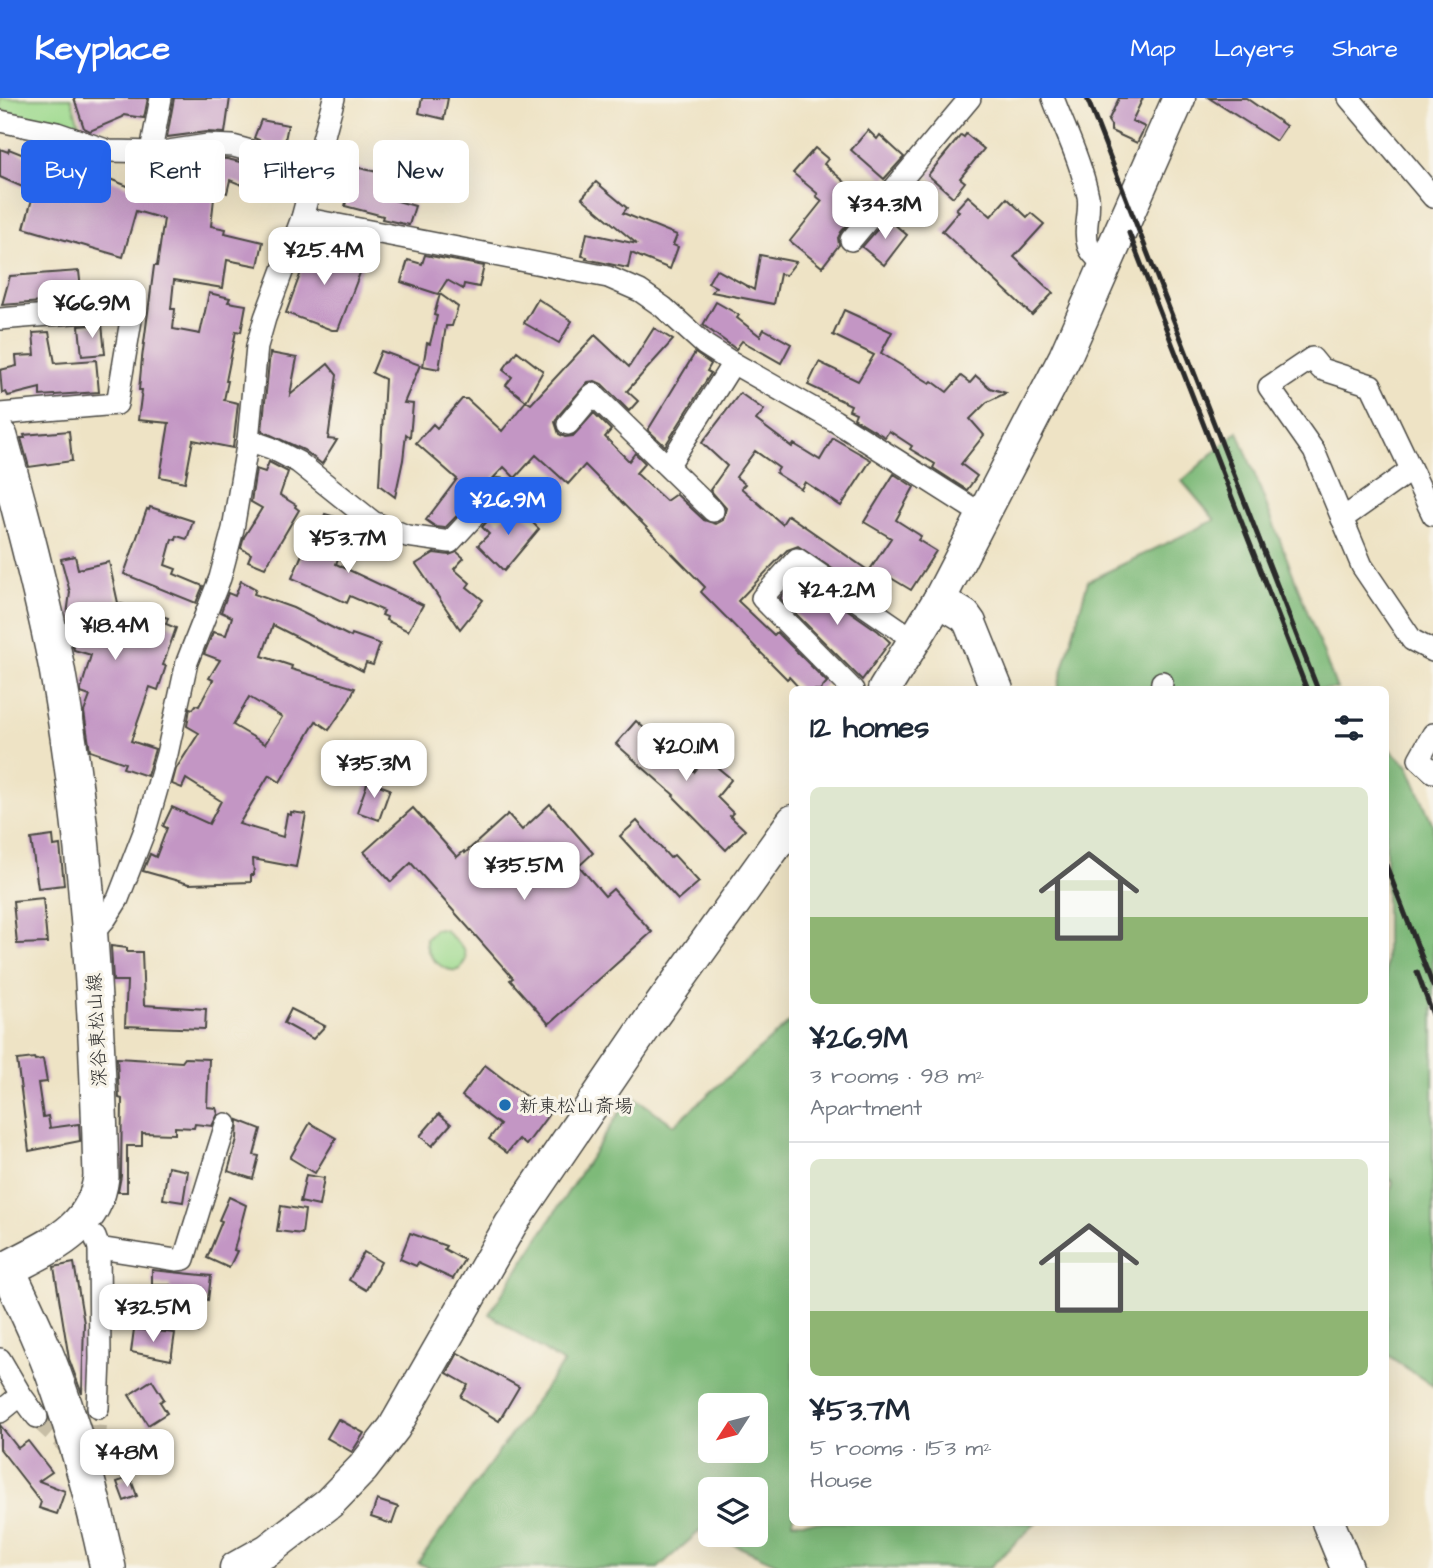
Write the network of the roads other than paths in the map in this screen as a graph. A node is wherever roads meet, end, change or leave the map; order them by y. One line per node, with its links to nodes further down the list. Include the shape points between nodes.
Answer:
1 (161, 98): 8 (street)
2 (334, 98): 9 (street)
3 (970, 98): 14 (street)
4 (1053, 98): 15 (street, via 1086,188 1088,245)
5 (1179, 98): 15 (street)
6 (1349, 98): 11 (street)
7 (0, 121): 10 (street, via 110,151)
8 (153, 140)
9 (323, 140)
10 (125, 151)
11 (1433, 197)
12 (306, 203): 13 (street)
13 (302, 218): 17 (street, via 608,277 640,291); 21 (street, via 257,346)
14 (851, 240)
15 (1106, 265): 27 (street, via 1065,357)
16 (0, 319): 18 (street, via 133,308 117,404)
17 (733, 363): 22 (street); 27 (street)
18 (0, 414)
19 (568, 424): 22 (street, via 593,394)
20 (0, 437): 38 (main road, 深谷東松山線, via 57,669)
21 (248, 440): 24 (street, via 298,462 373,522 407,536 450,542); 38 (street, via 233,529 220,578 187,662 146,827 118,899)
22 (668, 466): 25 (street)
23 (1411, 470): 26 (street); 28 (street); 28 (street, via 1371,385 1321,369 1311,358 1269,387 1314,452)
24 (499, 489)
25 (713, 511)
26 (1433, 514)
27 (984, 515): 29 (street)
28 (1342, 519): 31 (street, via 1362,566 1412,640)
29 (939, 600): 30 (street); 34 (street, via 970,623)
30 (916, 641): 32 (street, via 797,559 762,598); 33 (street)
31 (1433, 651)
32 (849, 686)
33 (887, 686)
34 (995, 686)
35 (1433, 734): 36 (street, via 1419,759)
36 (1433, 772)
37 (789, 827): 49 (street, via 511,1224 394,1428 329,1503 268,1550)
38 (91, 935): 40 (main road, 深谷東松山線, via 101,1178)
39 (226, 1124): 40 (street, via 184,1258 176,1260)
40 (91, 1235): 41 (main road, 深谷東松山線, via 74,1231); 44 (street)
41 (2, 1265): 48 (main road, 深谷東松山線, via 58,1385)
42 (0, 1359): 43 (street)
43 (21, 1395): 45 (street); 46 (street)
44 (98, 1408)
45 (0, 1412)
46 (37, 1417)
47 (1330, 1526): 50 (street)
48 (108, 1568)
49 (236, 1568)
50 (1347, 1568)

